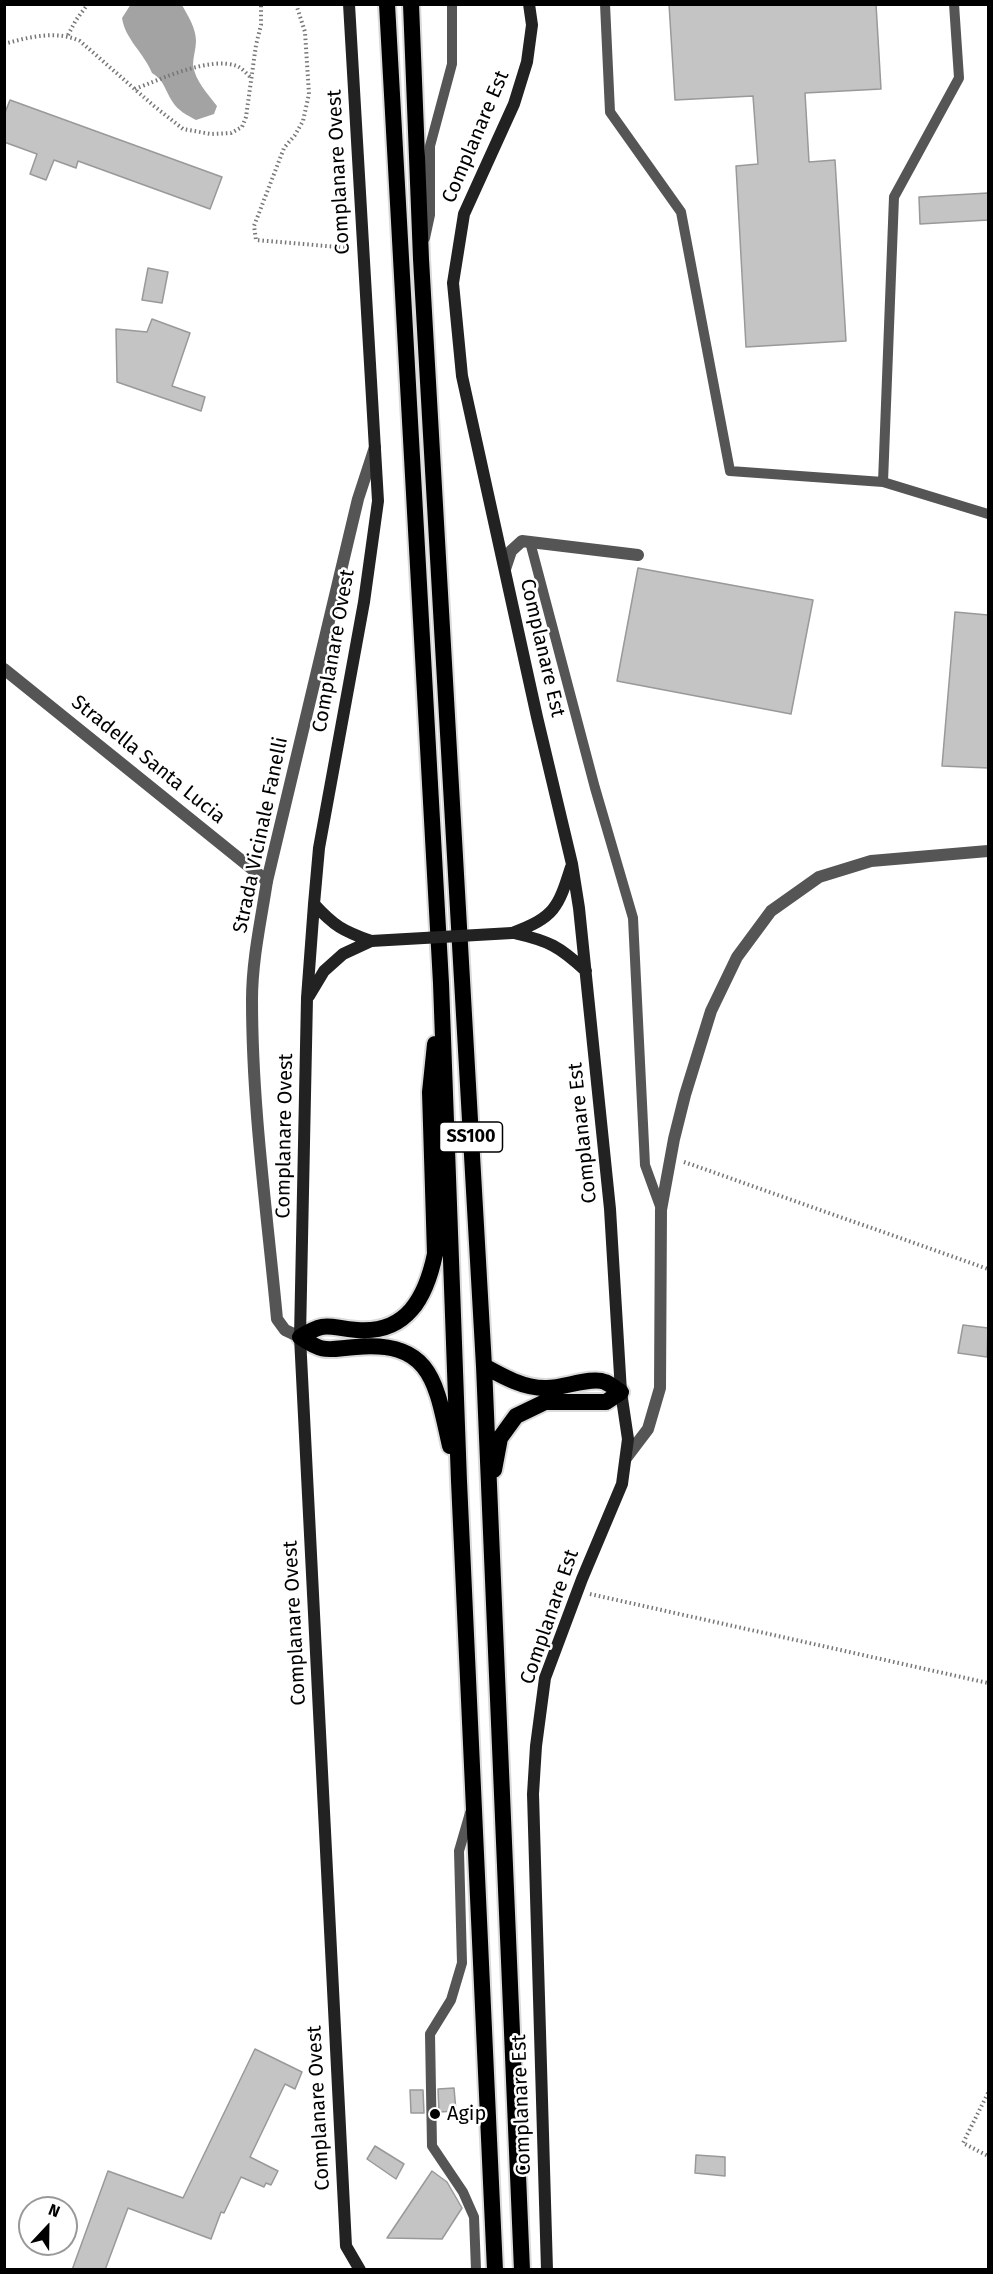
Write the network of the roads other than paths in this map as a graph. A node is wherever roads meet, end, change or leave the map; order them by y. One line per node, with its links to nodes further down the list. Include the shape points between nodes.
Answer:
1 (349, 4): 9 (main road, Complanare Ovest)
2 (387, 4): 23 (highway, SS100)
3 (411, 4): 8 (highway, SS100)
4 (452, 4): 8 (lane, via 452,64 430,146 430,215)
5 (529, 4): 14 (main road, Complanare Est, via 532,25 527,62 514,104 464,214 453,283 462,376)
6 (605, 4): 10 (lane, via 610,112 681,212 730,471)
7 (954, 4): 10 (lane, via 959,78 894,197)
8 (421, 259): 27 (highway, SS100)
9 (375, 446): 18 (street, Strada Vicinale Fanelli, via 358,499); 19 (main road, Complanare Ovest, via 378,501 364,602 319,848)
10 (883, 482): 11 (lane)
11 (988, 514)
12 (530, 542): 13 (street); 14 (street, via 522,541 511,551); 25 (lane, via 633,918 645,1165)
13 (638, 555)
14 (505, 569): 17 (main road, Complanare Est)
15 (4, 669): 18 (street, Stradella Santa Lucia)
16 (988, 851): 25 (street, via 871,861 819,877 771,911 737,957 711,1011 685,1095)
17 (572, 864): 20 (main road, via 560,900 549,916); 22 (main road, Complanare Est)
18 (267, 881): 26 (street, Strada Vicinale Fanelli, via 252,998 257,1107 277,1319 285,1330)
19 (314, 904): 21 (main road, via 330,922); 24 (main road, Complanare Ovest)
20 (512, 933): 21 (main road, bridge); 22 (main road, via 544,940 564,950)
21 (371, 941): 24 (main road, via 343,954 324,971)
22 (586, 971): 28 (main road, Complanare Est, via 610,1209)
23 (441, 983): 26 (highway, SS100, via 430,1092 435,1254 430,1276 412,1310 398,1323 381,1330 317,1327); 30 (highway, SS100)
24 (307, 998): 26 (main road, Complanare Ovest)
25 (661, 1210): 29 (street, via 660,1388 648,1429)
26 (300, 1337): 30 (highway, SS100, via 316,1348 331,1351 389,1346 412,1356 436,1386); 33 (main road, Complanare Ovest, via 346,2246)
27 (484, 1366): 28 (highway, via 511,1380 543,1389 591,1380 603,1381); 31 (highway, SS100)
28 (621, 1392): 29 (main road, Complanare Est, via 628,1439); 31 (highway, SS100, via 606,1402 545,1402 516,1416 500,1438)
29 (626, 1458): 37 (main road, Complanare Est, via 622,1484 545,1678 536,1746 533,1794)
30 (459, 1481): 32 (highway, SS100)
31 (488, 1503): 36 (highway, SS100)
32 (474, 1801): 34 (lane, via 459,1851 462,1963 451,2000 430,2034 432,2146 463,2192 474,2217); 35 (highway, SS100)
33 (360, 2270)
34 (476, 2270)
35 (495, 2270)
36 (522, 2270)
37 (547, 2270)

